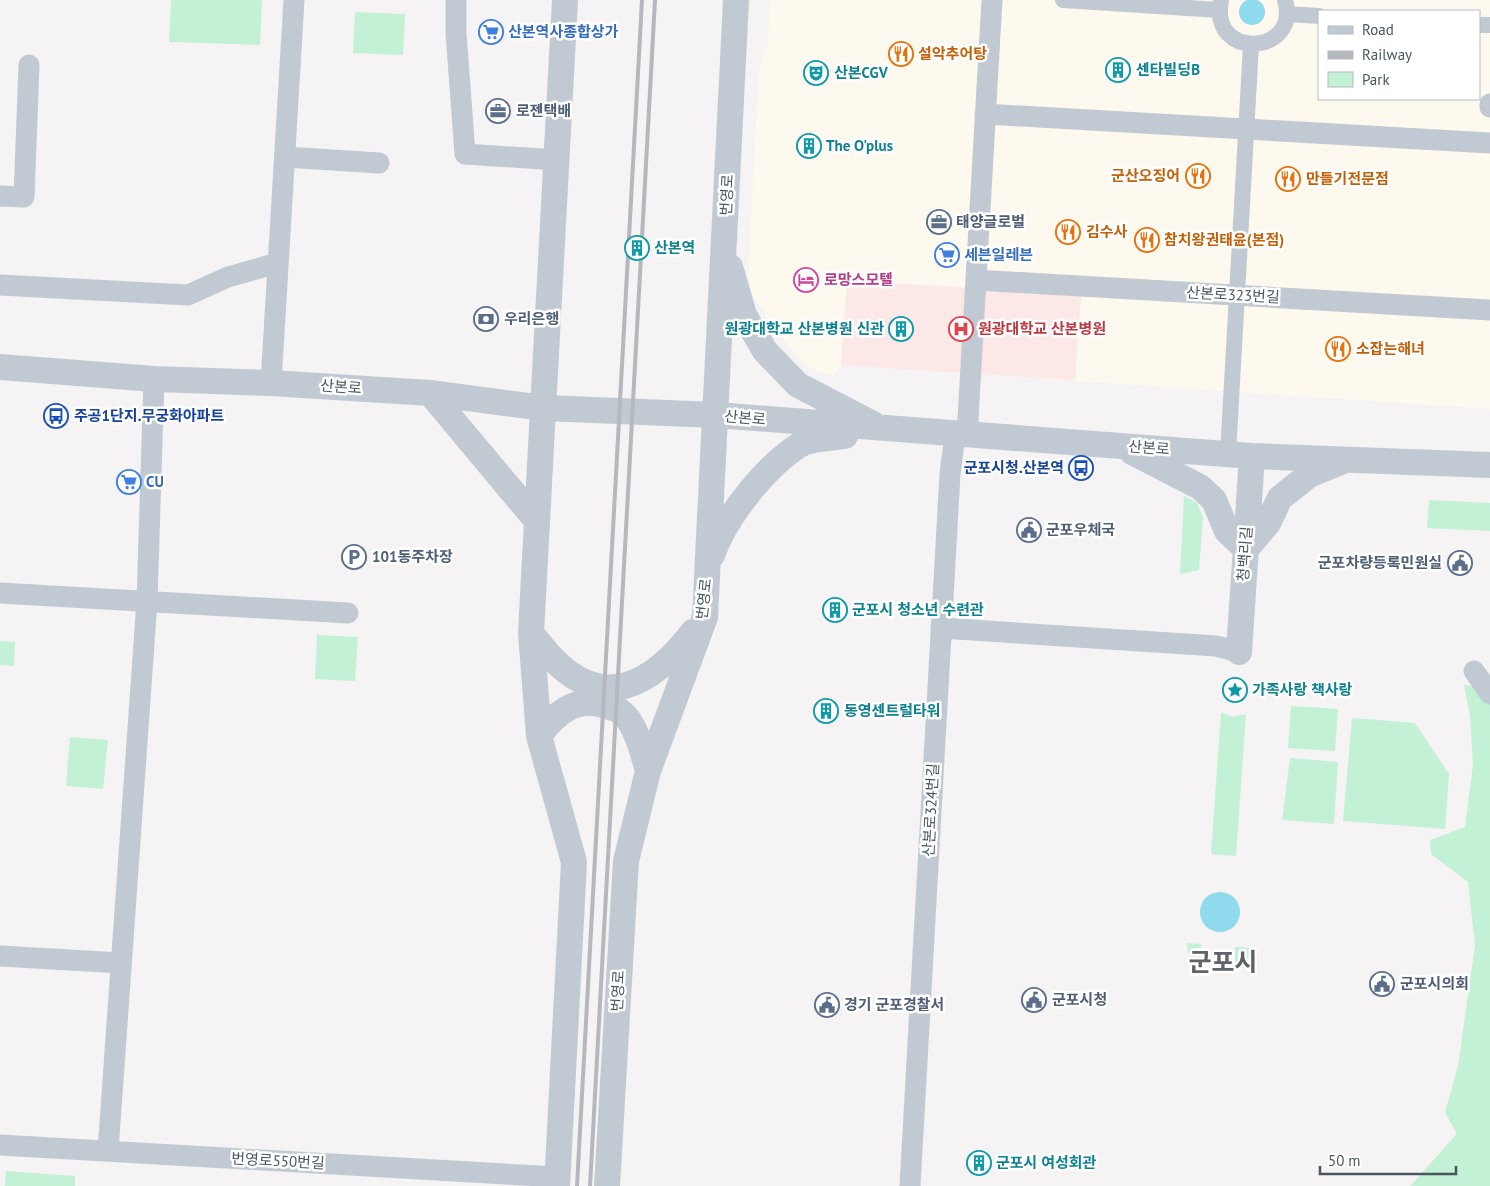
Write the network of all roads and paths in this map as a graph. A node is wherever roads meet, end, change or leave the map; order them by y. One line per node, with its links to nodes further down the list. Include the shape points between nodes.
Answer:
1 (294, 0): 15 (street)
2 (456, 0): 16 (street, via 464,154)
3 (565, 0): 16 (street)
4 (736, 0): 19 (street, 번영로)
5 (992, 0): 12 (street)
6 (1063, 0): 7 (street)
7 (1220, 5): 10 (street, via 1222,26 1227,33)
8 (1286, 7): 9 (street); 10 (street, via 1282,29 1276,36)
9 (1318, 16)
10 (1251, 45): 13 (street)
11 (29, 65): 18 (street, via 24,197)
12 (985, 114): 13 (street); 21 (street)
13 (1246, 129): 14 (street); 23 (street)
14 (1490, 143)
15 (285, 157): 17 (street); 20 (street)
16 (558, 160): 29 (street)
17 (379, 163)
18 (0, 196)
19 (724, 246): 30 (street, 번영로); 31 (street, via 744,315 765,351 798,385)
20 (278, 263): 22 (street, via 228,277 188,295); 27 (street)
21 (976, 280): 23 (street, 산본로323번길); 32 (street)
22 (0, 285)
23 (1238, 295): 24 (street, 산본로323번길); 34 (street)
24 (1490, 310)
25 (0, 367): 26 (street, 산본로)
26 (154, 379): 27 (street, 산본로); 41 (street)
27 (271, 383): 28 (street, 산본로)
28 (430, 393): 29 (street, 산본로); 37 (street)
29 (544, 408): 30 (street, 산본로); 37 (street)
30 (716, 416): 31 (street, 산본로); 39 (street, 번영로)
31 (883, 429): 32 (street, 산본로); 39 (street, via 805,443 782,459 761,479 732,517 718,538)
32 (961, 435): 33 (street, 산본로); 44 (street, 산본로324번길, via 950,474)
33 (1120, 446): 34 (street, 산본로); 38 (street, via 1200,487 1214,500 1227,531)
34 (1240, 455): 35 (street, 산본로); 38 (street, 청백리길)
35 (1347, 460): 36 (street, 산본로); 38 (street, via 1309,475 1280,498 1268,523)
36 (1490, 465)
37 (536, 521): 45 (street)
38 (1246, 549): 46 (street, 청백리길)
39 (707, 568): 43 (street, 번영로)
40 (0, 593): 41 (street)
41 (146, 601): 42 (street); 52 (street)
42 (348, 614)
43 (705, 618): 45 (street, via 674,657 638,682 609,689 577,678 554,660); 50 (street, 번영로)
44 (941, 628): 46 (street, via 1216,646); 57 (street, 산본로324번길)
45 (531, 632): 49 (street)
46 (1239, 652)
47 (1474, 671): 48 (street)
48 (1490, 694)
49 (540, 736): 50 (street, via 552,718 570,706 595,702 621,711 636,735); 55 (street, via 574,862)
50 (648, 771): 56 (street, 번영로, via 626,861)
51 (0, 956): 52 (street)
52 (122, 963): 54 (street)
53 (0, 1145): 54 (street, 번영로550번길)
54 (108, 1151): 55 (street, 번영로550번길)
55 (557, 1182)
56 (607, 1186)
57 (910, 1186)

